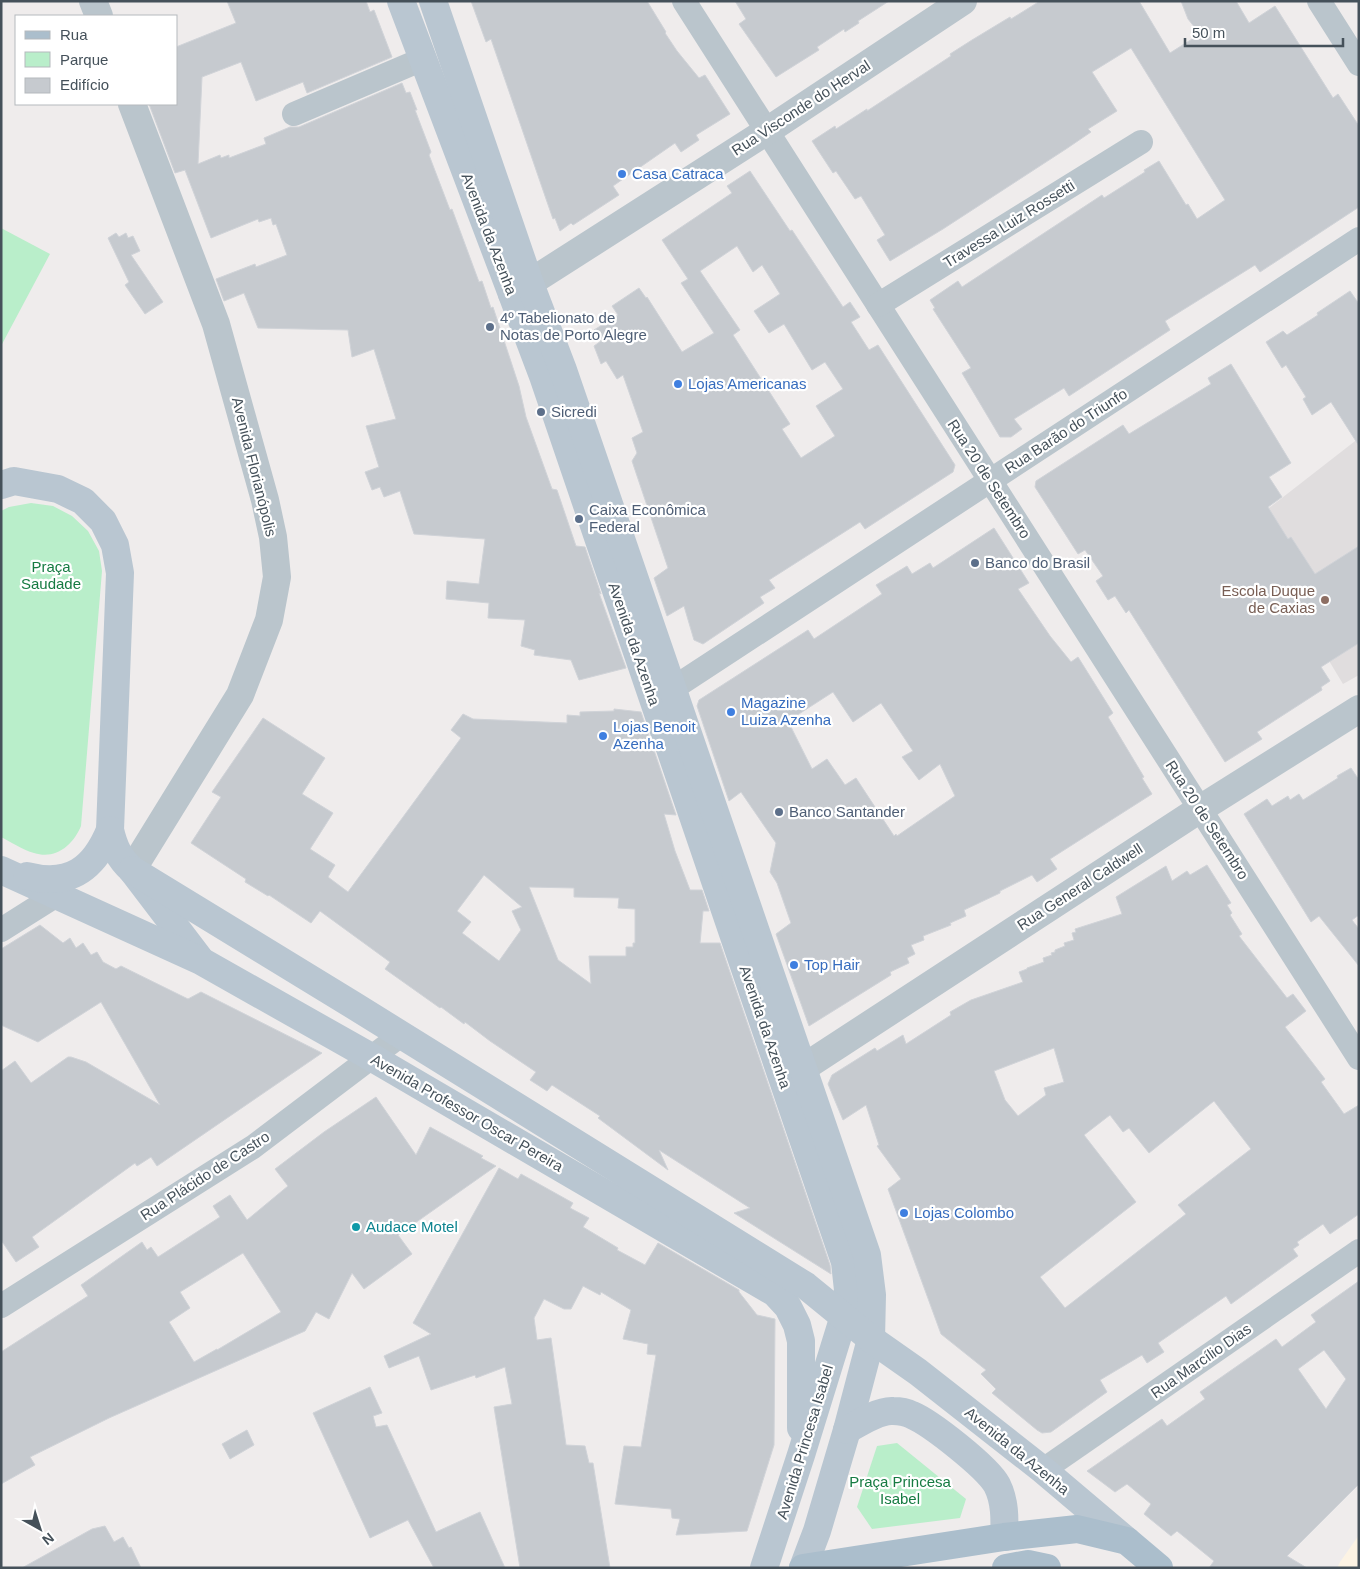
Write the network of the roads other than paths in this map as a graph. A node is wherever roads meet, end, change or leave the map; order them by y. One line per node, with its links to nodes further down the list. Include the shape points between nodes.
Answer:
1 (93, 1): 7 (street)
2 (401, 1): 8 (main road, Avenida da Azenha)
3 (433, 1): 15 (main road, Avenida da Azenha)
4 (684, 1): 12 (street, Rua 20 de Setembro)
5 (963, 1): 12 (street, Rua Visconde do Herval)
6 (1319, 1): 9 (street)
7 (98, 15)
8 (423, 59): 11 (street); 15 (main road, Avenida da Azenha)
9 (1359, 64)
10 (132, 105): 24 (street, Avenida Florianópolis, via 216,324 265,500 273,538 276,577 269,620 240,695)
11 (294, 114)
12 (767, 131): 15 (street, Rua Visconde do Herval); 16 (street, Rua 20 de Setembro)
13 (1141, 142): 16 (street, Travessa Luiz Rossetti)
14 (1359, 239): 17 (street, Rua Barão do Triunfo)
15 (520, 288): 19 (main road, Avenida da Azenha, via 563,370); 34 (main road, Avenida da Azenha, via 546,385 845,1262 848,1290)
16 (878, 305): 17 (street, Rua 20 de Setembro)
17 (990, 481): 19 (street, Rua Barão do Triunfo); 21 (street, Rua 20 de Setembro)
18 (1, 485): 22 (main road, via 14,481 58,489 83,502 103,521 115,545 120,572)
19 (672, 690): 31 (main road, Avenida da Azenha)
20 (1359, 709): 21 (street, Rua General Caldwell)
21 (1200, 809): 30 (street, Rua 20 de Setembro); 31 (street, Rua General Caldwell)
22 (110, 830): 23 (main road, via 92,862 76,874 58,879 39,879); 24 (main road, via 121,860)
23 (1, 870): 25 (main road, Avenida Professor Oscar Pereira)
24 (132, 870): 27 (main road); 28 (main road, Avenida Professor Oscar Pereira)
25 (55, 896): 26 (street); 27 (main road, Avenida Professor Oscar Pereira)
26 (1, 930)
27 (201, 961): 29 (main road, Avenida Professor Oscar Pereira)
28 (401, 1035): 29 (street, Rua Plácido de Castro); 34 (main road, Avenida Professor Oscar Pereira, via 806,1286)
29 (371, 1057): 33 (street, Rua Plácido de Castro, via 253,1147); 37 (main road, Avenida Professor Oscar Pereira, via 775,1293 788,1308 801,1341)
30 (1359, 1058)
31 (803, 1068): 35 (main road, Avenida da Azenha, via 867,1255 872,1295)
32 (1359, 1251): 38 (street, Rua Marcílio Dias)
33 (2, 1304)
34 (844, 1316): 35 (main road, Avenida da Azenha); 37 (main road, Avenida Princesa Isabel)
35 (871, 1339): 36 (main road); 38 (main road, Avenida da Azenha)
36 (847, 1430): 39 (main road, via 870,1417 891,1411 910,1414 932,1426 986,1471 996,1485 1003,1502); 42 (main road)
37 (801, 1455): 41 (main road, Avenida Princesa Isabel)
38 (1042, 1470): 40 (main road, Avenida da Azenha)
39 (1004, 1537): 40 (main road, via 1077,1529); 42 (main road)
40 (1127, 1541): 45 (main road, Avenida da Azenha)
41 (764, 1568)
42 (803, 1568)
43 (1006, 1568): 44 (main road, via 1028,1564)
44 (1047, 1568)
45 (1159, 1568)

